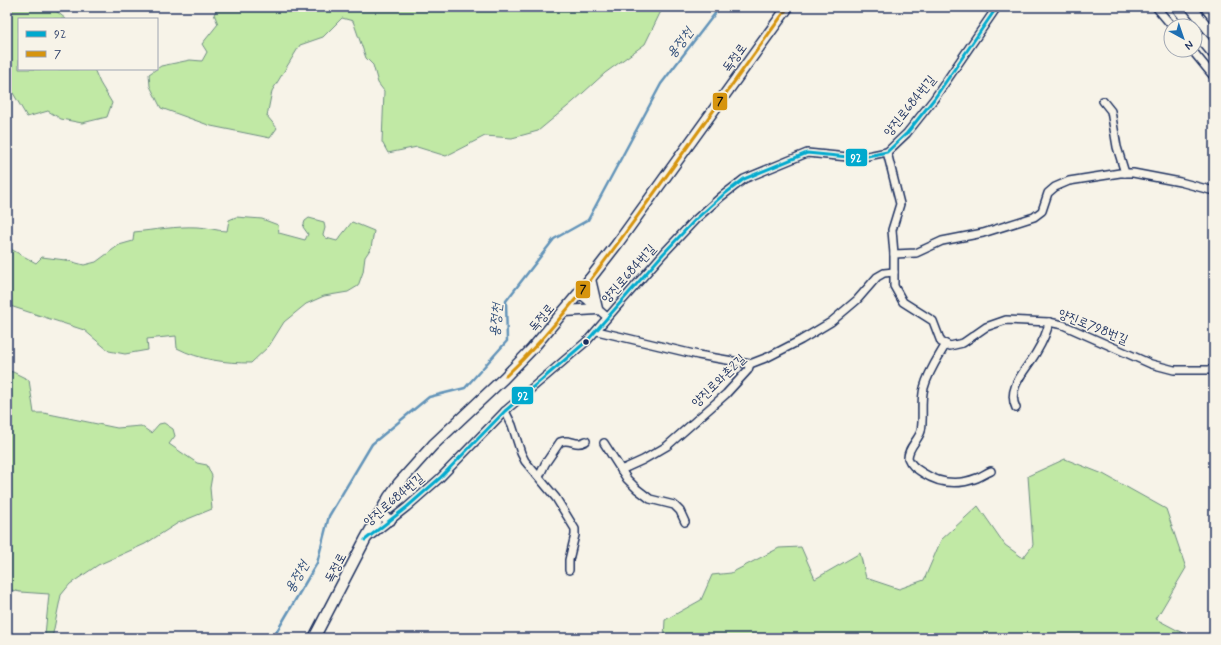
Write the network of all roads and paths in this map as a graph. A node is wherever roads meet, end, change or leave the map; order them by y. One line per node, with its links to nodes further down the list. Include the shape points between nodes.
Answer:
1 (788, 7): 19 (street, 독정로)
2 (997, 7): 14 (street, 양진로684번길, via 934,99)
3 (1156, 7): 6 (street)
4 (1177, 7): 7 (street)
5 (1191, 7): 8 (street)
6 (1165, 18)
7 (1185, 18)
8 (1214, 36)
9 (1203, 41): 10 (street)
10 (1214, 54)
11 (1199, 58): 12 (street)
12 (1214, 77)
13 (1103, 101): 15 (street, via 1111,111 1117,147)
14 (887, 152): 17 (street, via 900,204 892,230); 23 (street, 양진로684번길, via 858,158 806,152 744,180 695,220)
15 (1125, 173): 16 (street, via 1149,175); 17 (street, via 1069,181 1055,187 1046,196 1042,211 1034,217 983,233 942,241 916,253)
16 (1214, 191)
17 (894, 254): 18 (street)
18 (894, 272): 26 (street, via 894,286 903,302 933,321 941,342); 27 (street, 양진로와촌2길, via 877,277 831,322 768,357)
19 (590, 279): 20 (street, 독정로); 21 (street)
20 (579, 293): 21 (street, 양진로684번길); 22 (street, 독정로)
21 (597, 309): 22 (street); 23 (street, 양진로684번길)
22 (565, 311): 36 (street, 독정로, via 517,366 419,459 398,484)
23 (606, 317): 25 (street, 양진로684번길)
24 (1049, 322): 26 (street, 양진로798번길, via 1006,320 963,342 950,346); 28 (street, 양진로798번길, via 1063,325 1151,364 1174,370); 29 (street, via 1042,343 1015,385 1013,402)
25 (597, 331): 27 (street, via 698,355); 30 (street, 양진로684번길)
26 (946, 344): 34 (street, via 924,388 921,429 908,458 914,467 925,474 948,482 971,480)
27 (750, 364): 33 (street, 양진로와촌2길, via 748,370 726,394 667,446)
28 (1214, 370)
29 (1016, 408)
30 (504, 411): 35 (street, via 512,424 521,453); 37 (street, 양진로684번길, via 440,478)
31 (586, 441): 35 (street, via 581,444 560,442)
32 (604, 443): 33 (street)
33 (621, 470): 38 (street, via 644,496 678,507)
34 (991, 471)
35 (539, 477): 40 (street, via 563,506 575,529)
36 (381, 512): 37 (street); 39 (street, 독정로)
37 (390, 520): 39 (street, 양진로684번길)
38 (685, 522)
39 (365, 540): 41 (street, 독정로)
40 (569, 570)
41 (314, 638)

